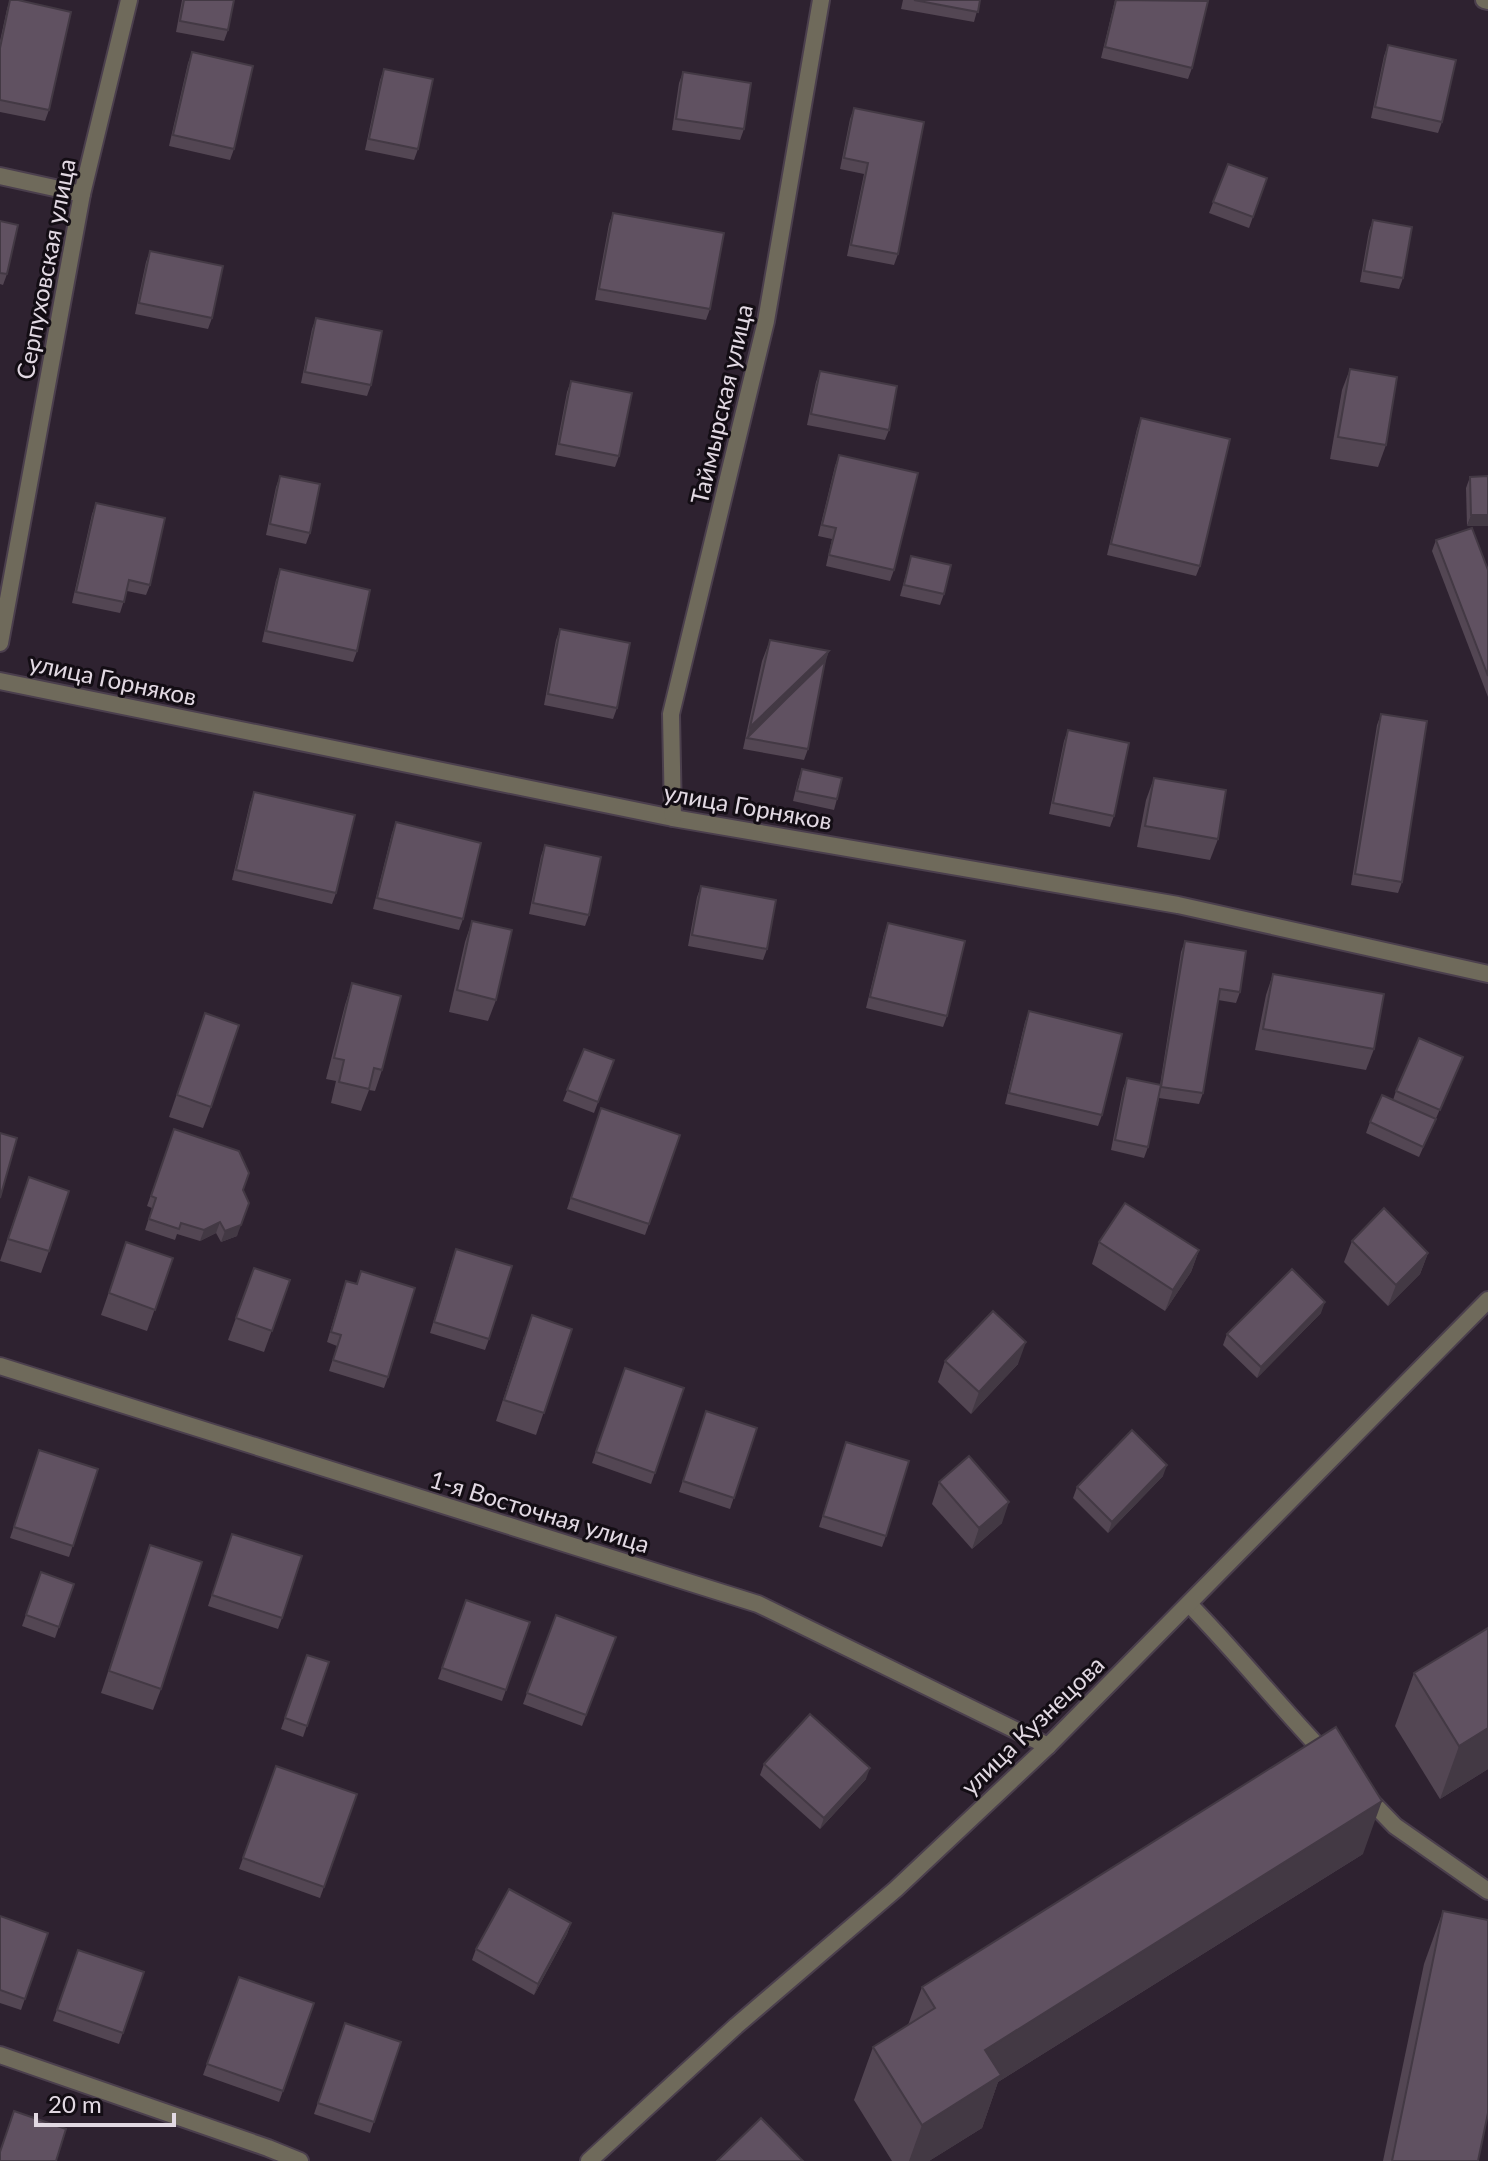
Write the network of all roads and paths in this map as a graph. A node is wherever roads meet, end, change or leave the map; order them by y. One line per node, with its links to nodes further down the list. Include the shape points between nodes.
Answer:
1 (129, 0): 4 (street, Серпуховская улица)
2 (821, 0): 7 (street, Таймырская улица, via 766,321 671,714)
3 (0, 176): 4 (street)
4 (82, 194): 5 (street, Серпуховская улица)
5 (0, 643)
6 (0, 681): 7 (street, улица Горняков)
7 (673, 818): 8 (street, улица Горняков, via 1178,905)
8 (1488, 974)
9 (1488, 1300): 11 (street, улица Кузнецова)
10 (0, 1366): 12 (street, 1-я Восточная улица, via 758,1604)
11 (1189, 1604): 12 (street, улица Кузнецова); 13 (street, via 1395,1826)
12 (1048, 1746): 16 (street, улица Кузнецова, via 896,1889)
13 (1488, 1891)
14 (0, 2055): 15 (street)
15 (300, 2161)
16 (589, 2161)

